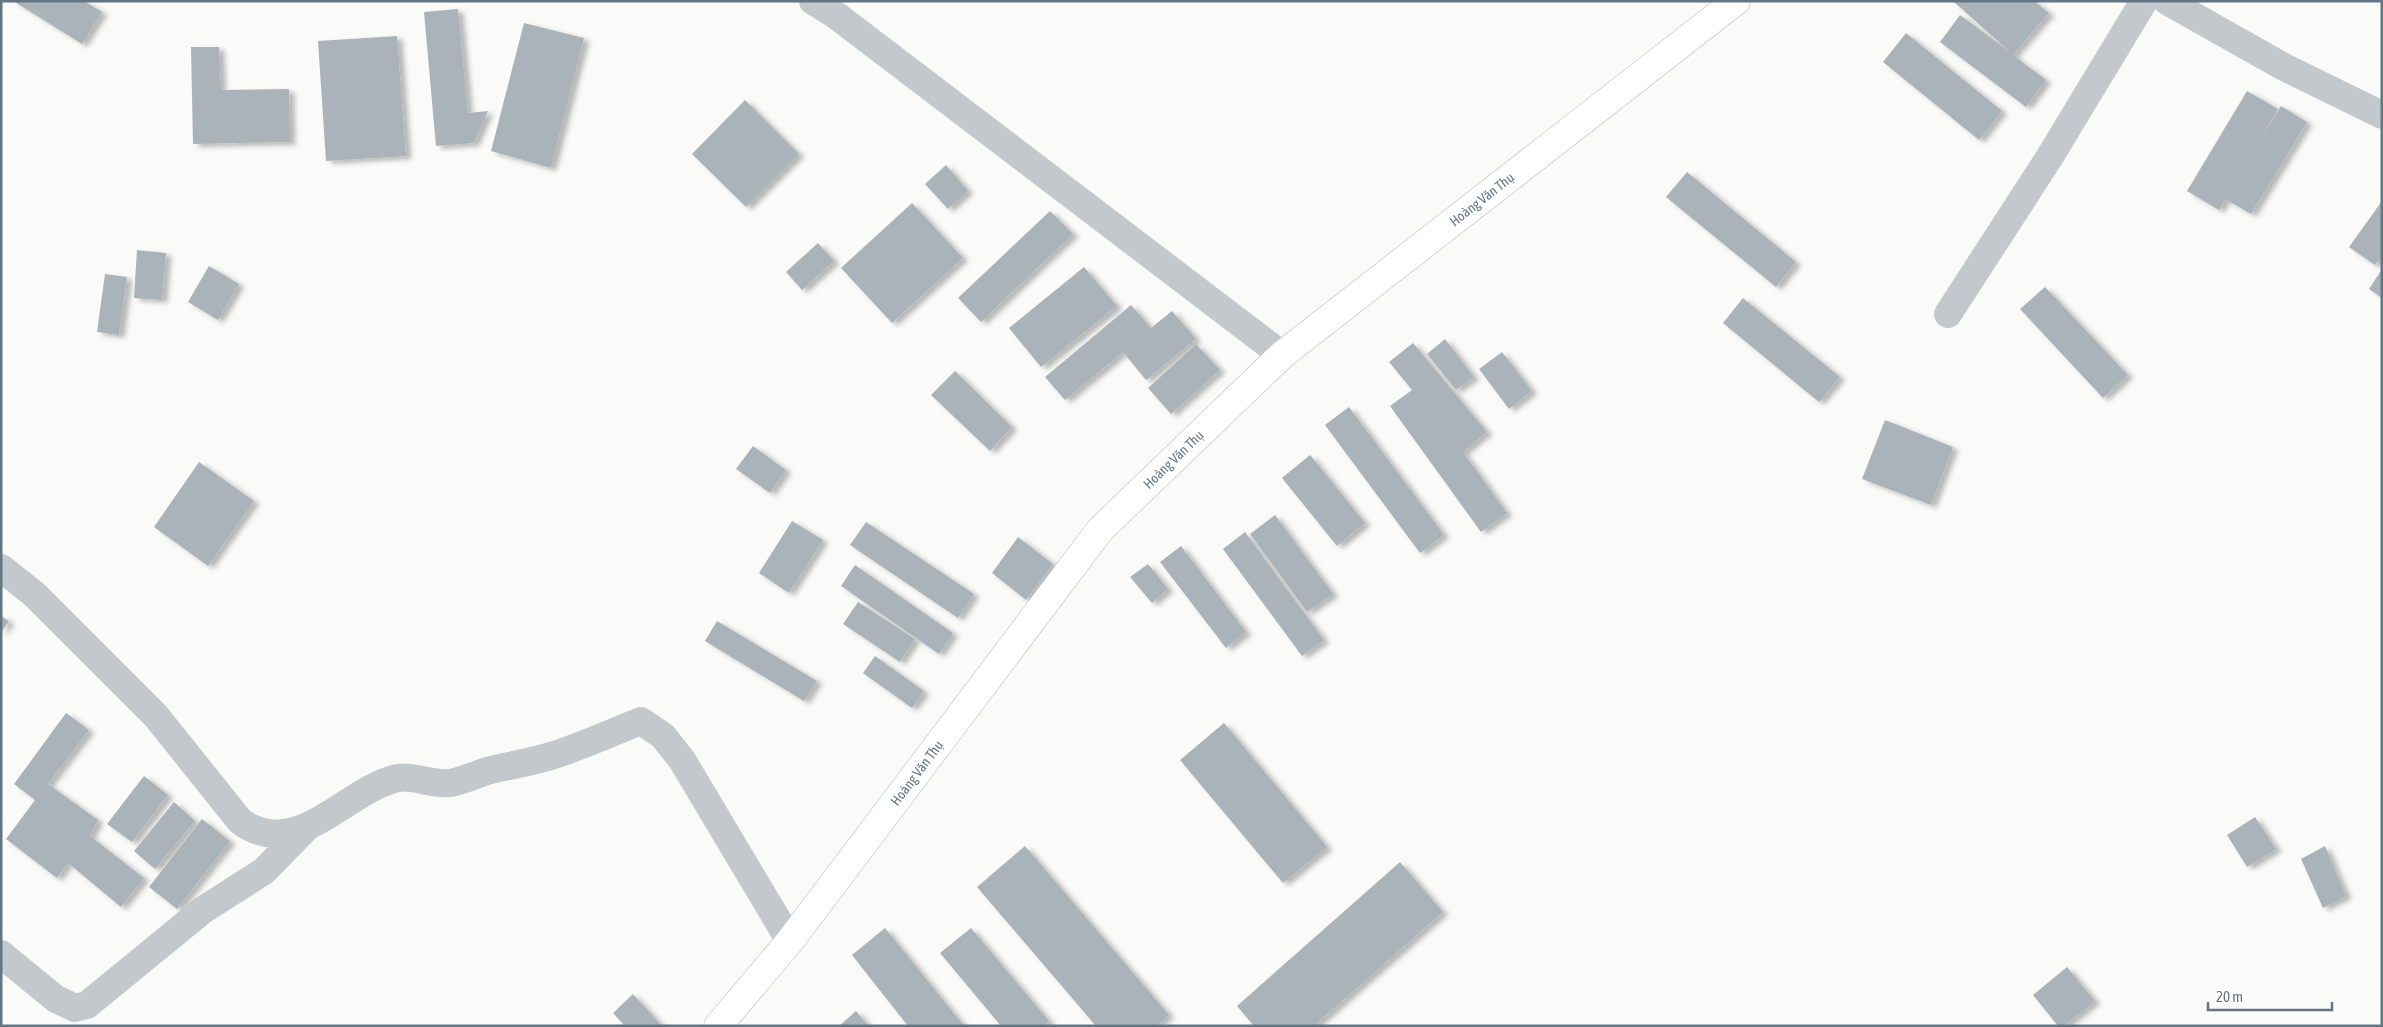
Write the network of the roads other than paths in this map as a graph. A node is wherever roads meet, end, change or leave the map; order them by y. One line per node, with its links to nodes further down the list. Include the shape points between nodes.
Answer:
1 (813, 1): 7 (street)
2 (1736, 1): 7 (main road, Hoàng Văn Thụ)
3 (2144, 1): 6 (street, via 2049,158)
4 (2167, 1): 5 (street)
5 (2382, 116)
6 (1948, 314)
7 (1282, 355): 10 (main road, Hoàng Văn Thụ, via 1100,530)
8 (1, 568): 9 (street, via 34,594 156,716 240,821 251,830 269,835)
9 (306, 828): 10 (street, via 382,784 399,778 451,783 557,754 641,721 663,736 682,760); 11 (street, via 264,871 203,910 87,1005 75,1008 56,999)
10 (790, 941): 12 (main road, Hoàng Văn Thụ)
11 (1, 954)
12 (718, 1026)

